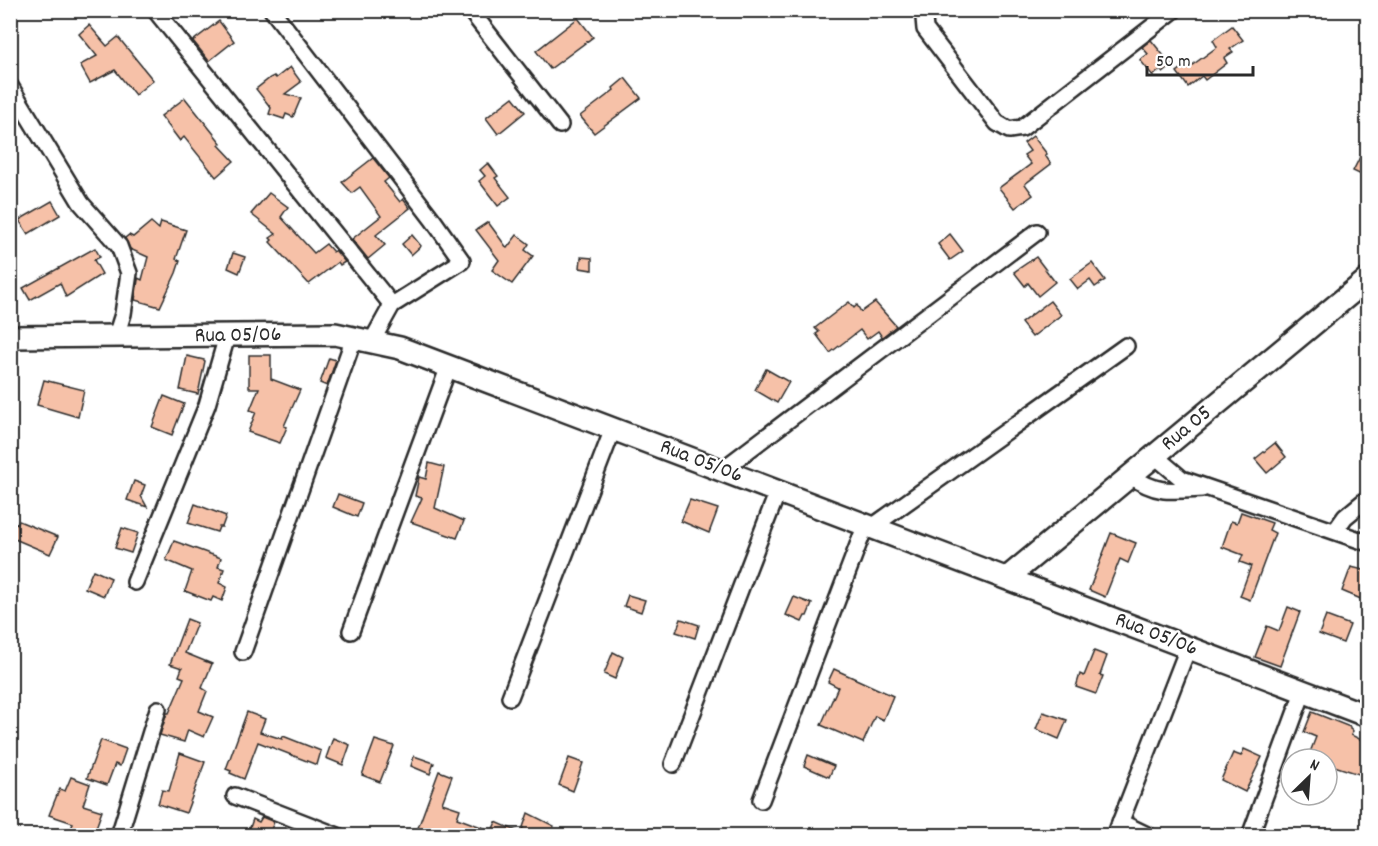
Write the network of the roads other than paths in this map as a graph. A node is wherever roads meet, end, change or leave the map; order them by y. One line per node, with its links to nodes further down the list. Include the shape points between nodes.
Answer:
1 (155, 10): 10 (street)
2 (272, 10): 10 (street, via 462,261)
3 (470, 10): 7 (street)
4 (930, 10): 5 (street, via 924,18 925,29 997,123 1009,130 1022,128)
5 (1174, 10)
6 (10, 86): 11 (street, via 81,202 119,246 129,273)
7 (560, 125)
8 (1037, 232): 19 (street)
9 (1368, 279): 18 (street, Rua 05)
10 (392, 305): 14 (street)
11 (116, 336): 12 (street, Rua 05/06); 13 (street, Rua 05/06)
12 (227, 336): 14 (street, Rua 05/06, via 335,334); 28 (street, via 207,405)
13 (10, 338)
14 (363, 340): 16 (street, Rua 05/06, via 400,348); 31 (street)
15 (1126, 346): 24 (street)
16 (449, 366): 17 (street, Rua 05/06); 29 (street)
17 (613, 429): 19 (street, Rua 05/06); 33 (street)
18 (1155, 456): 20 (street, Rua 05); 21 (street, via 1182,479)
19 (722, 470): 22 (street, Rua 05/06)
20 (1131, 476): 21 (street, via 1167,492); 27 (street, Rua 05)
21 (1210, 488): 25 (street)
22 (778, 491): 24 (street, Rua 05/06); 36 (street)
23 (1368, 498): 25 (street)
24 (869, 526): 27 (street, Rua 05/06); 38 (street)
25 (1335, 531): 26 (street)
26 (1368, 543)
27 (1007, 578): 30 (street, Rua 05/06)
28 (135, 582)
29 (351, 631)
30 (1188, 648): 32 (street, Rua 05/06); 39 (street)
31 (243, 652)
32 (1303, 692): 35 (street, Rua 05/06); 43 (street)
33 (510, 697)
34 (158, 709): 40 (street)
35 (1368, 716)
36 (673, 764)
37 (235, 796): 41 (street)
38 (761, 800)
39 (1118, 829): 42 (street)
40 (119, 836)
41 (338, 836)
42 (1149, 836)
43 (1250, 836)

